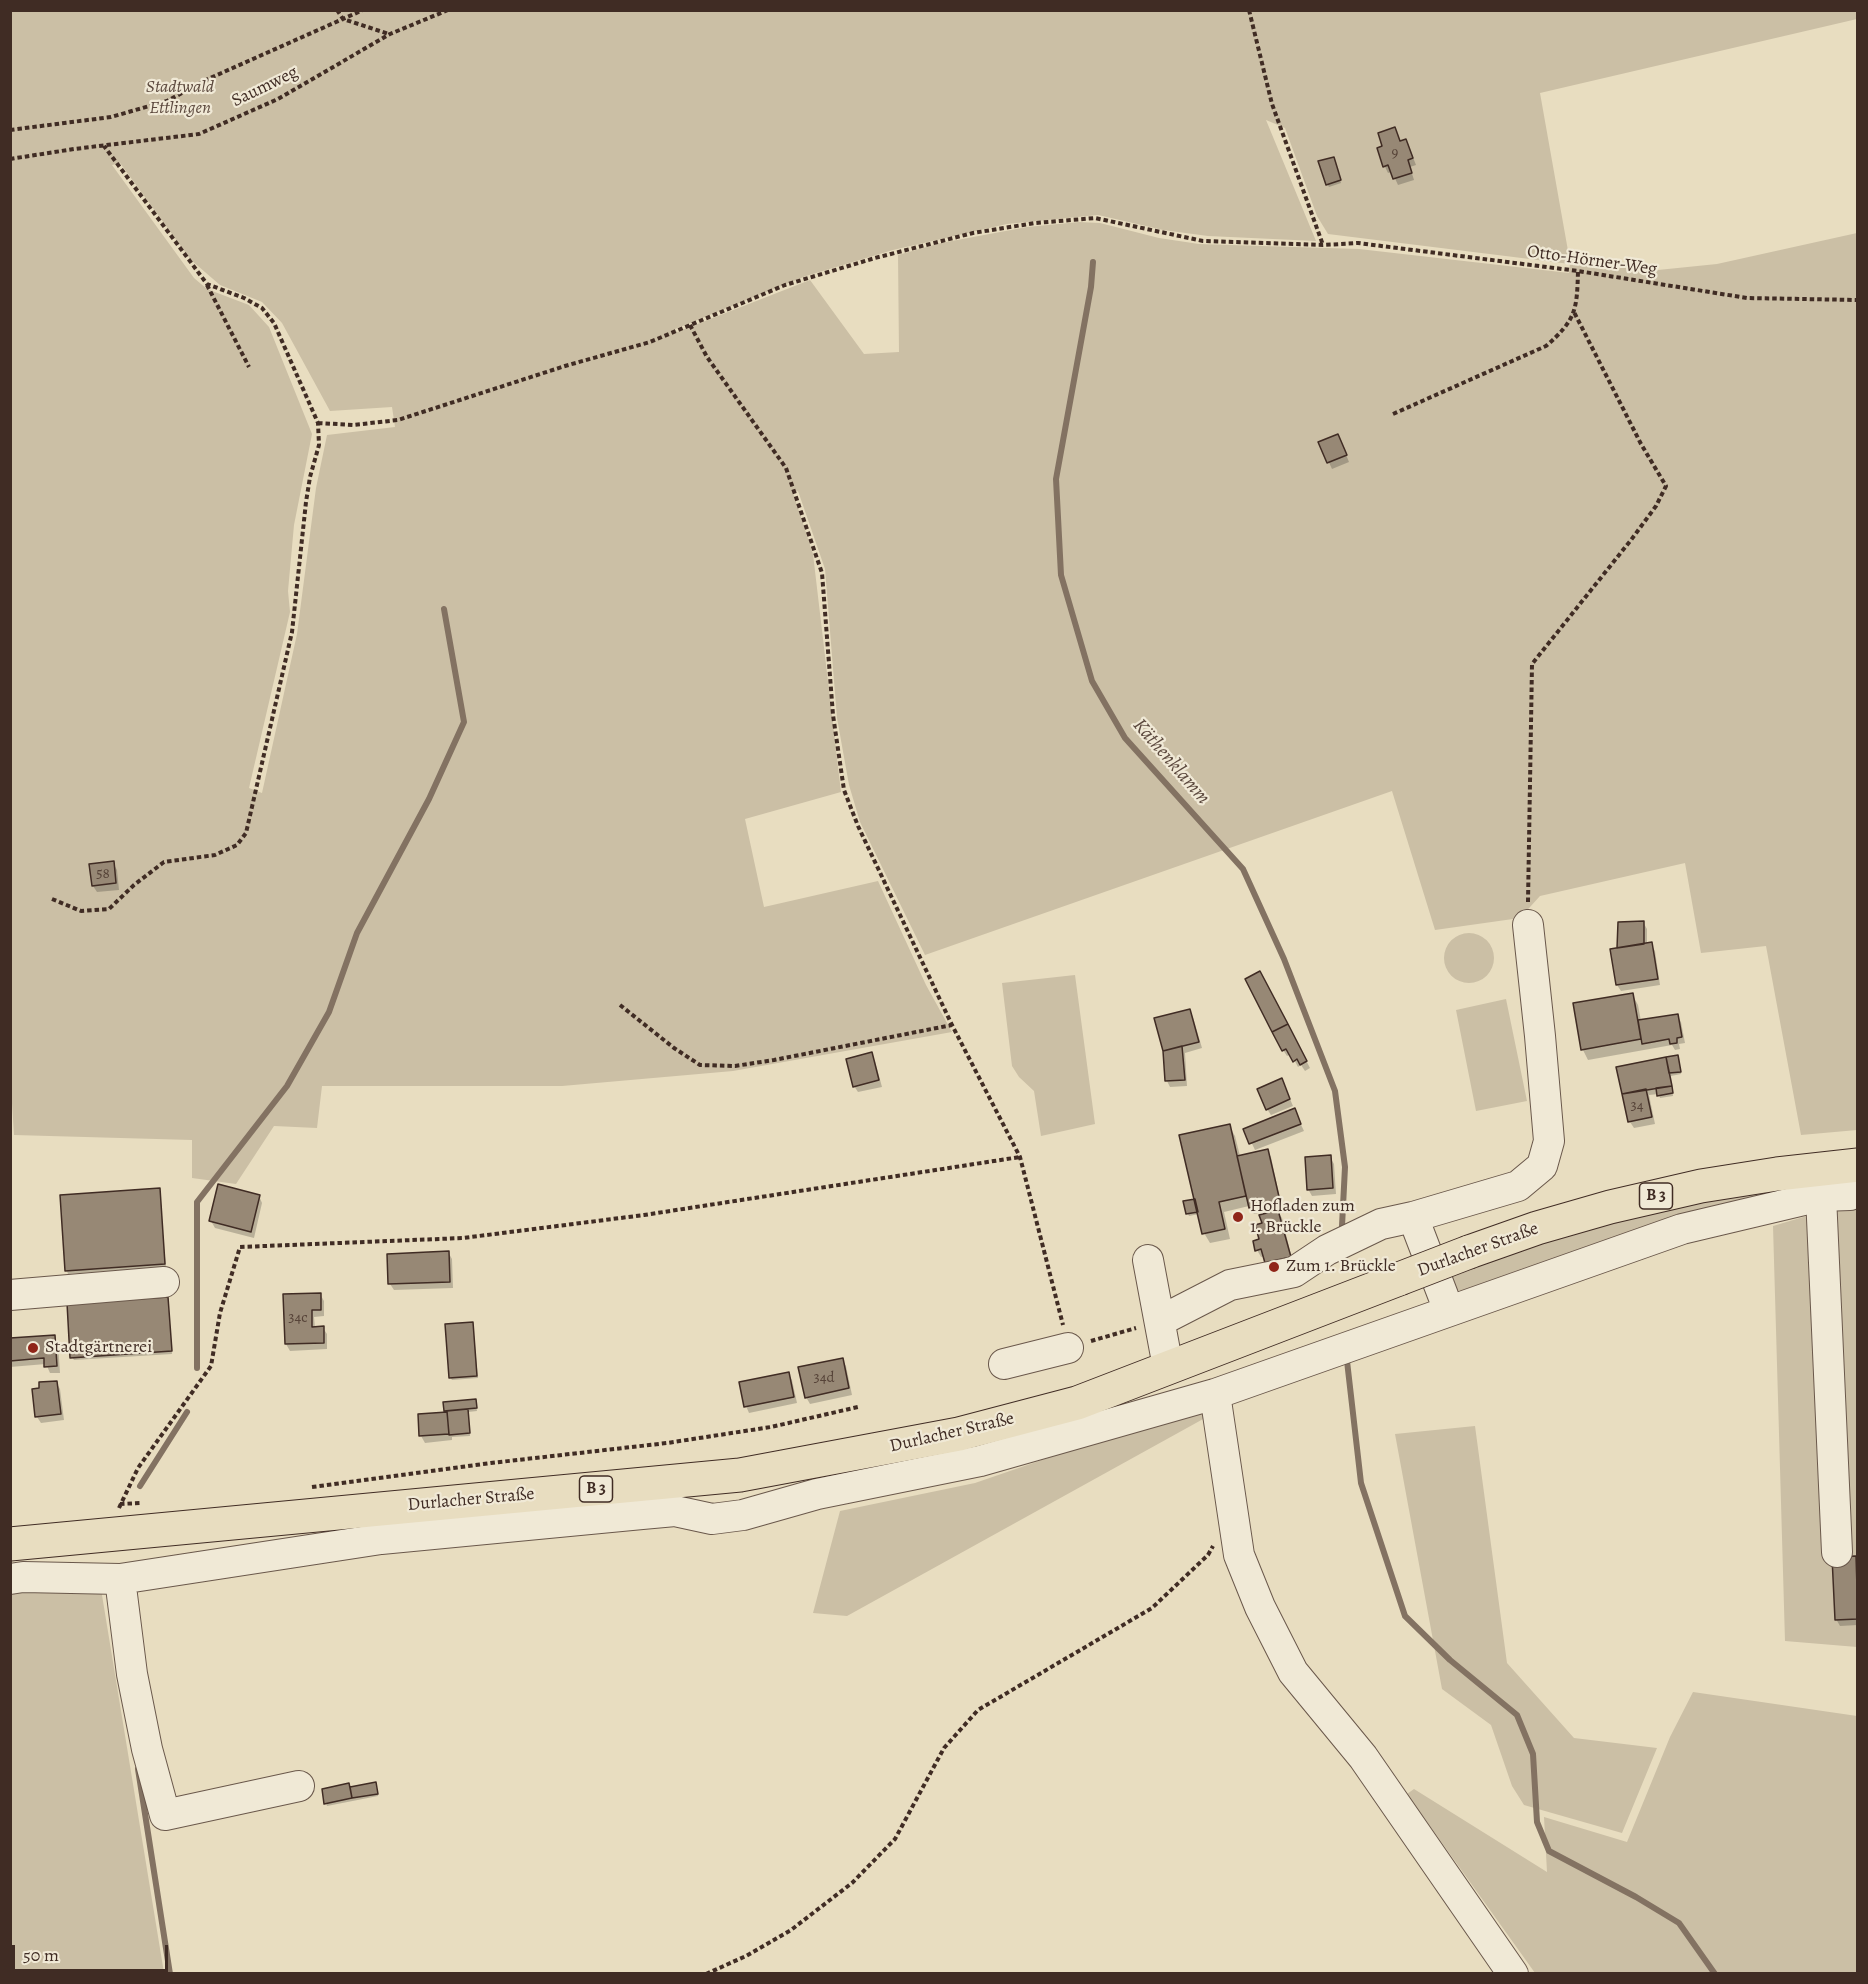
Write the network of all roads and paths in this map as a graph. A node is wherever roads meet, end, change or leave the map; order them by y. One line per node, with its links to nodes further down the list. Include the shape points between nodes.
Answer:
1 (337, 10): 5 (path)
2 (363, 10): 5 (path)
3 (448, 10): 6 (path, Saumweg)
4 (1249, 10): 10 (path, via 1272,104)
5 (343, 19): 6 (path); 7 (path, via 167,101 111,117)
6 (390, 34): 8 (path, Saumweg, via 278,99 199,134)
7 (10, 130)
8 (104, 146): 9 (path, Saumweg); 12 (path)
9 (10, 159)
10 (1323, 245): 11 (path, Otto-Hörner-Weg, via 1358,243); 15 (path, Otto-Hörner-Weg, via 1203,241 1095,218 1035,223 973,233 874,258 785,285)
11 (1578, 272): 13 (path, Otto-Hörner-Weg, via 1747,298); 14 (path)
12 (207, 284): 16 (path); 18 (path, via 262,308 274,323)
13 (1857, 300)
14 (1574, 312): 17 (path, via 1566,329 1546,346); 20 (path, via 1666,486 1631,540 1532,664)
15 (690, 325): 18 (path, Otto-Hörner-Weg, via 650,342 398,420 353,425); 22 (path, via 707,357 786,468 822,573 833,715 844,790)
16 (249, 367)
17 (1393, 414)
18 (318, 423): 19 (path, via 319,445 307,494 292,632 246,833 237,845 215,855 164,862 109,909 81,911)
19 (52, 899)
20 (1528, 926): 26 (lane, via 1549,1141 1542,1166 1518,1186)
21 (620, 1005): 22 (path, via 700,1065 735,1066 774,1060)
22 (952, 1025): 23 (path)
23 (1020, 1157): 32 (path); 39 (path, via 644,1215 463,1238 240,1247 220,1313 211,1366)
24 (1853, 1165): 25 (lane, via 1850,1195); 34 (main road, Durlacher Straße / B 3, bridge, via 1701,1186 1537,1228)
25 (1821, 1196): 30 (lane, via 1682,1229); 45 (lane)
26 (1413, 1217): 30 (lane); 31 (lane, via 1381,1224 1327,1250 1294,1272 1230,1285)
27 (1148, 1260): 31 (lane)
28 (164, 1282): 29 (lane)
29 (10, 1295)
30 (1449, 1311): 35 (lane)
31 (1160, 1321): 32 (path); 34 (lane)
32 (1068, 1348): 33 (lane)
33 (1004, 1364)
34 (1168, 1367): 37 (main road, Durlacher Straße / B 3, via 1077,1402 958,1434)
35 (1215, 1394): 42 (lane); 43 (lane, via 980,1461 817,1494)
36 (858, 1407): 38 (path, via 771,1427 679,1441)
37 (740, 1475): 43 (lane); 44 (main road, Durlacher Straße / B 3)
38 (310, 1487)
39 (127, 1489)
40 (150, 1503): 41 (path)
41 (120, 1504)
42 (1233, 1511): 49 (path, via 1208,1555 1152,1608 978,1710 944,1748 896,1839 852,1883 792,1930); 50 (lane, via 1239,1555 1293,1672 1363,1757)
43 (743, 1515): 47 (lane, via 712,1519 675,1512 642,1514 381,1539)
44 (10, 1544)
45 (1838, 1552)
46 (10, 1579): 47 (lane)
47 (120, 1579): 48 (lane, via 132,1674 165,1815)
48 (299, 1786)
49 (706, 1974)
50 (1513, 1974)

